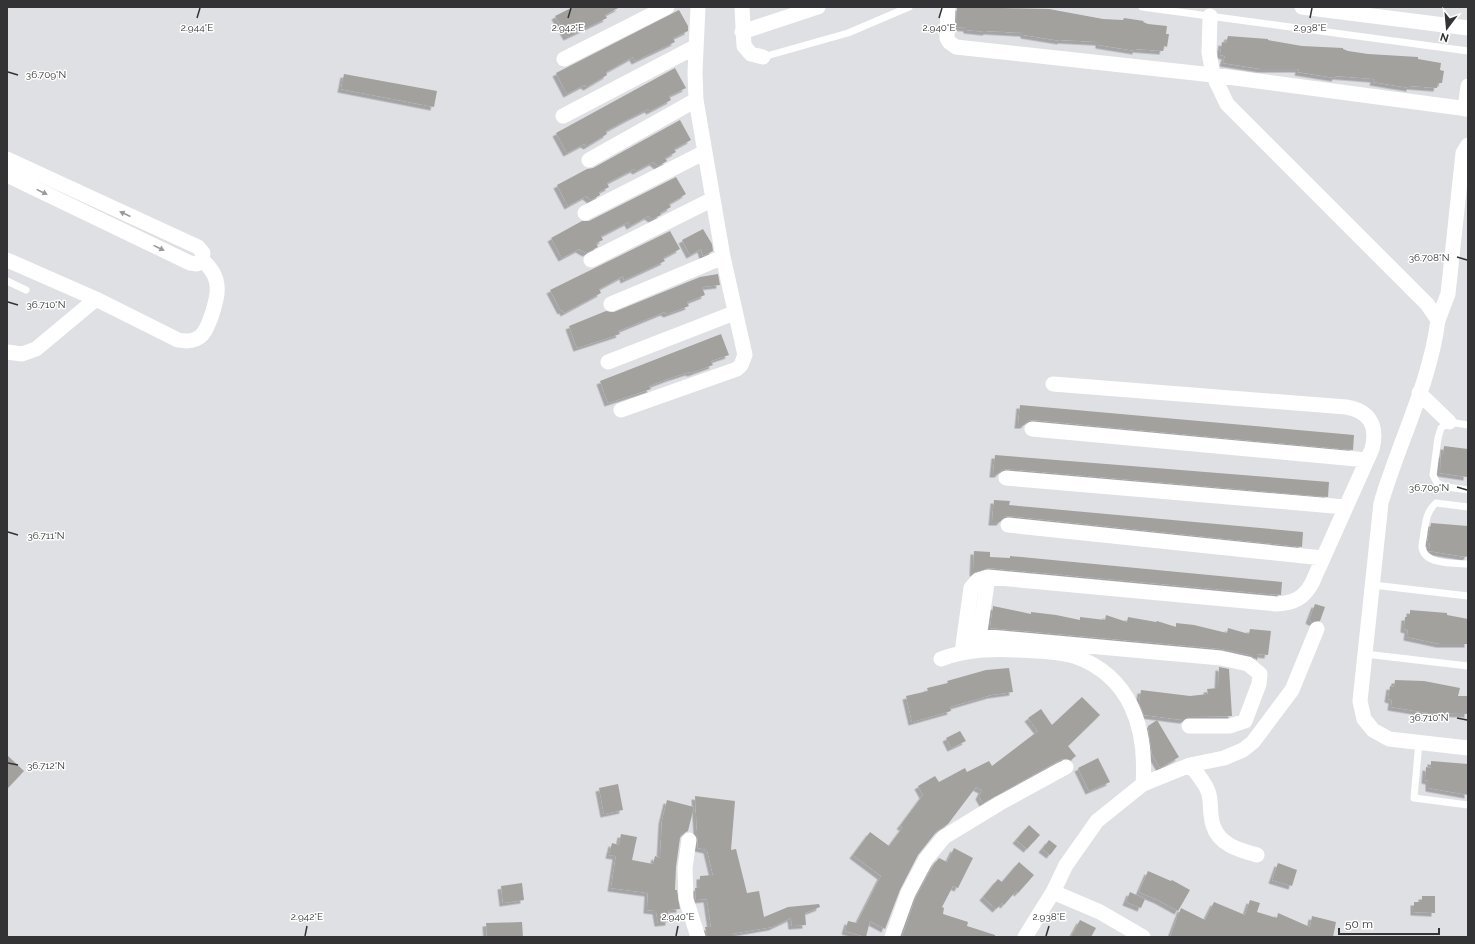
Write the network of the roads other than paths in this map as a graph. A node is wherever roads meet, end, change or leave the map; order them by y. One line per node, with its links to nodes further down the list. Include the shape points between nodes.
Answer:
1 (667, 7): 15 (street)
2 (698, 7): 12 (street)
3 (742, 7): 11 (street)
4 (818, 7): 11 (street)
5 (909, 7): 14 (lane, via 848,33)
6 (948, 7): 16 (street, via 947,38 956,47)
7 (1142, 7): 9 (lane)
8 (1302, 7): 10 (street)
9 (1210, 16): 13 (lane); 16 (street, via 1209,52)
10 (1468, 28)
11 (742, 32): 14 (street, via 744,46 751,54)
12 (695, 47): 18 (street); 20 (street)
13 (1468, 52)
14 (763, 58)
15 (564, 59)
16 (1213, 76): 19 (street); 38 (street, via 1227,104 1427,304)
17 (1468, 86): 19 (street)
18 (696, 100): 22 (street); 24 (street)
19 (1466, 109)
20 (563, 116)
21 (1468, 144): 27 (street, via 1463,153)
22 (705, 152): 26 (street); 28 (street)
23 (7, 160): 31 (street, one-way to 23, via 203,253 198,248)
24 (589, 160)
25 (7, 175): 31 (street, one-way to 31, via 190,263 197,264)
26 (713, 199): 29 (street); 32 (street)
27 (1463, 203): 38 (street, via 1448,294)
28 (585, 213)
29 (723, 258): 36 (street); 37 (street)
30 (7, 260): 35 (street)
31 (202, 260): 35 (street, via 214,274 218,293 206,331 193,340 178,340)
32 (591, 260)
33 (7, 281): 34 (lane)
34 (26, 290)
35 (96, 299): 39 (street, via 36,349 22,354)
36 (611, 304)
37 (734, 313): 40 (street); 43 (street, via 745,355 737,369)
38 (1438, 320): 42 (street, via 1436,338)
39 (7, 352)
40 (608, 362)
41 (1053, 384): 47 (street, via 1358,409 1367,416 1373,426 1375,438)
42 (1419, 393): 44 (street); 56 (street, via 1381,503)
43 (621, 410)
44 (1449, 422): 45 (lane); 49 (lane, via 1441,428 1433,475 1437,483)
45 (1468, 425)
46 (1032, 429): 47 (street)
47 (1367, 460): 50 (street)
48 (1006, 478): 50 (street)
49 (1468, 490)
50 (1345, 507): 53 (street)
51 (1468, 507): 54 (lane, via 1436,504 1431,508 1426,517 1422,547 1426,556 1434,561)
52 (1008, 526): 53 (street)
53 (1323, 558): 55 (street, via 1307,592 1298,599 1277,604)
54 (1468, 564)
55 (988, 577): 59 (street); 60 (street, via 978,580 971,588)
56 (1373, 585): 57 (lane); 61 (street)
57 (1468, 596)
58 (1317, 629): 67 (street, via 1292,690 1253,742 1243,750 1224,758)
59 (978, 643): 60 (street); 64 (street, via 1221,658 1248,664 1260,674 1259,684 1245,721 1230,726); 69 (street, via 1073,656 1094,665 1112,679 1127,696 1137,717 1144,766)
60 (962, 652): 62 (street)
61 (1365, 654): 63 (lane); 65 (street, via 1360,701 1364,719 1374,730 1389,739)
62 (941, 659)
63 (1468, 666)
64 (1189, 726)
65 (1419, 742): 66 (street); 70 (lane, via 1414,798)
66 (1468, 748)
67 (1190, 765): 69 (street); 72 (street, via 1208,792 1212,824 1218,835 1224,843)
68 (1066, 767): 75 (street, via 944,837 926,859 908,893)
69 (1143, 784): 73 (street, via 1097,821 1066,865)
70 (1468, 804)
71 (689, 840): 74 (street, via 685,868 686,899)
72 (1257, 855)
73 (1053, 892): 76 (street); 77 (street, via 1100,912)
74 (698, 937)
75 (892, 937)
76 (1025, 937)
77 (1143, 937)

